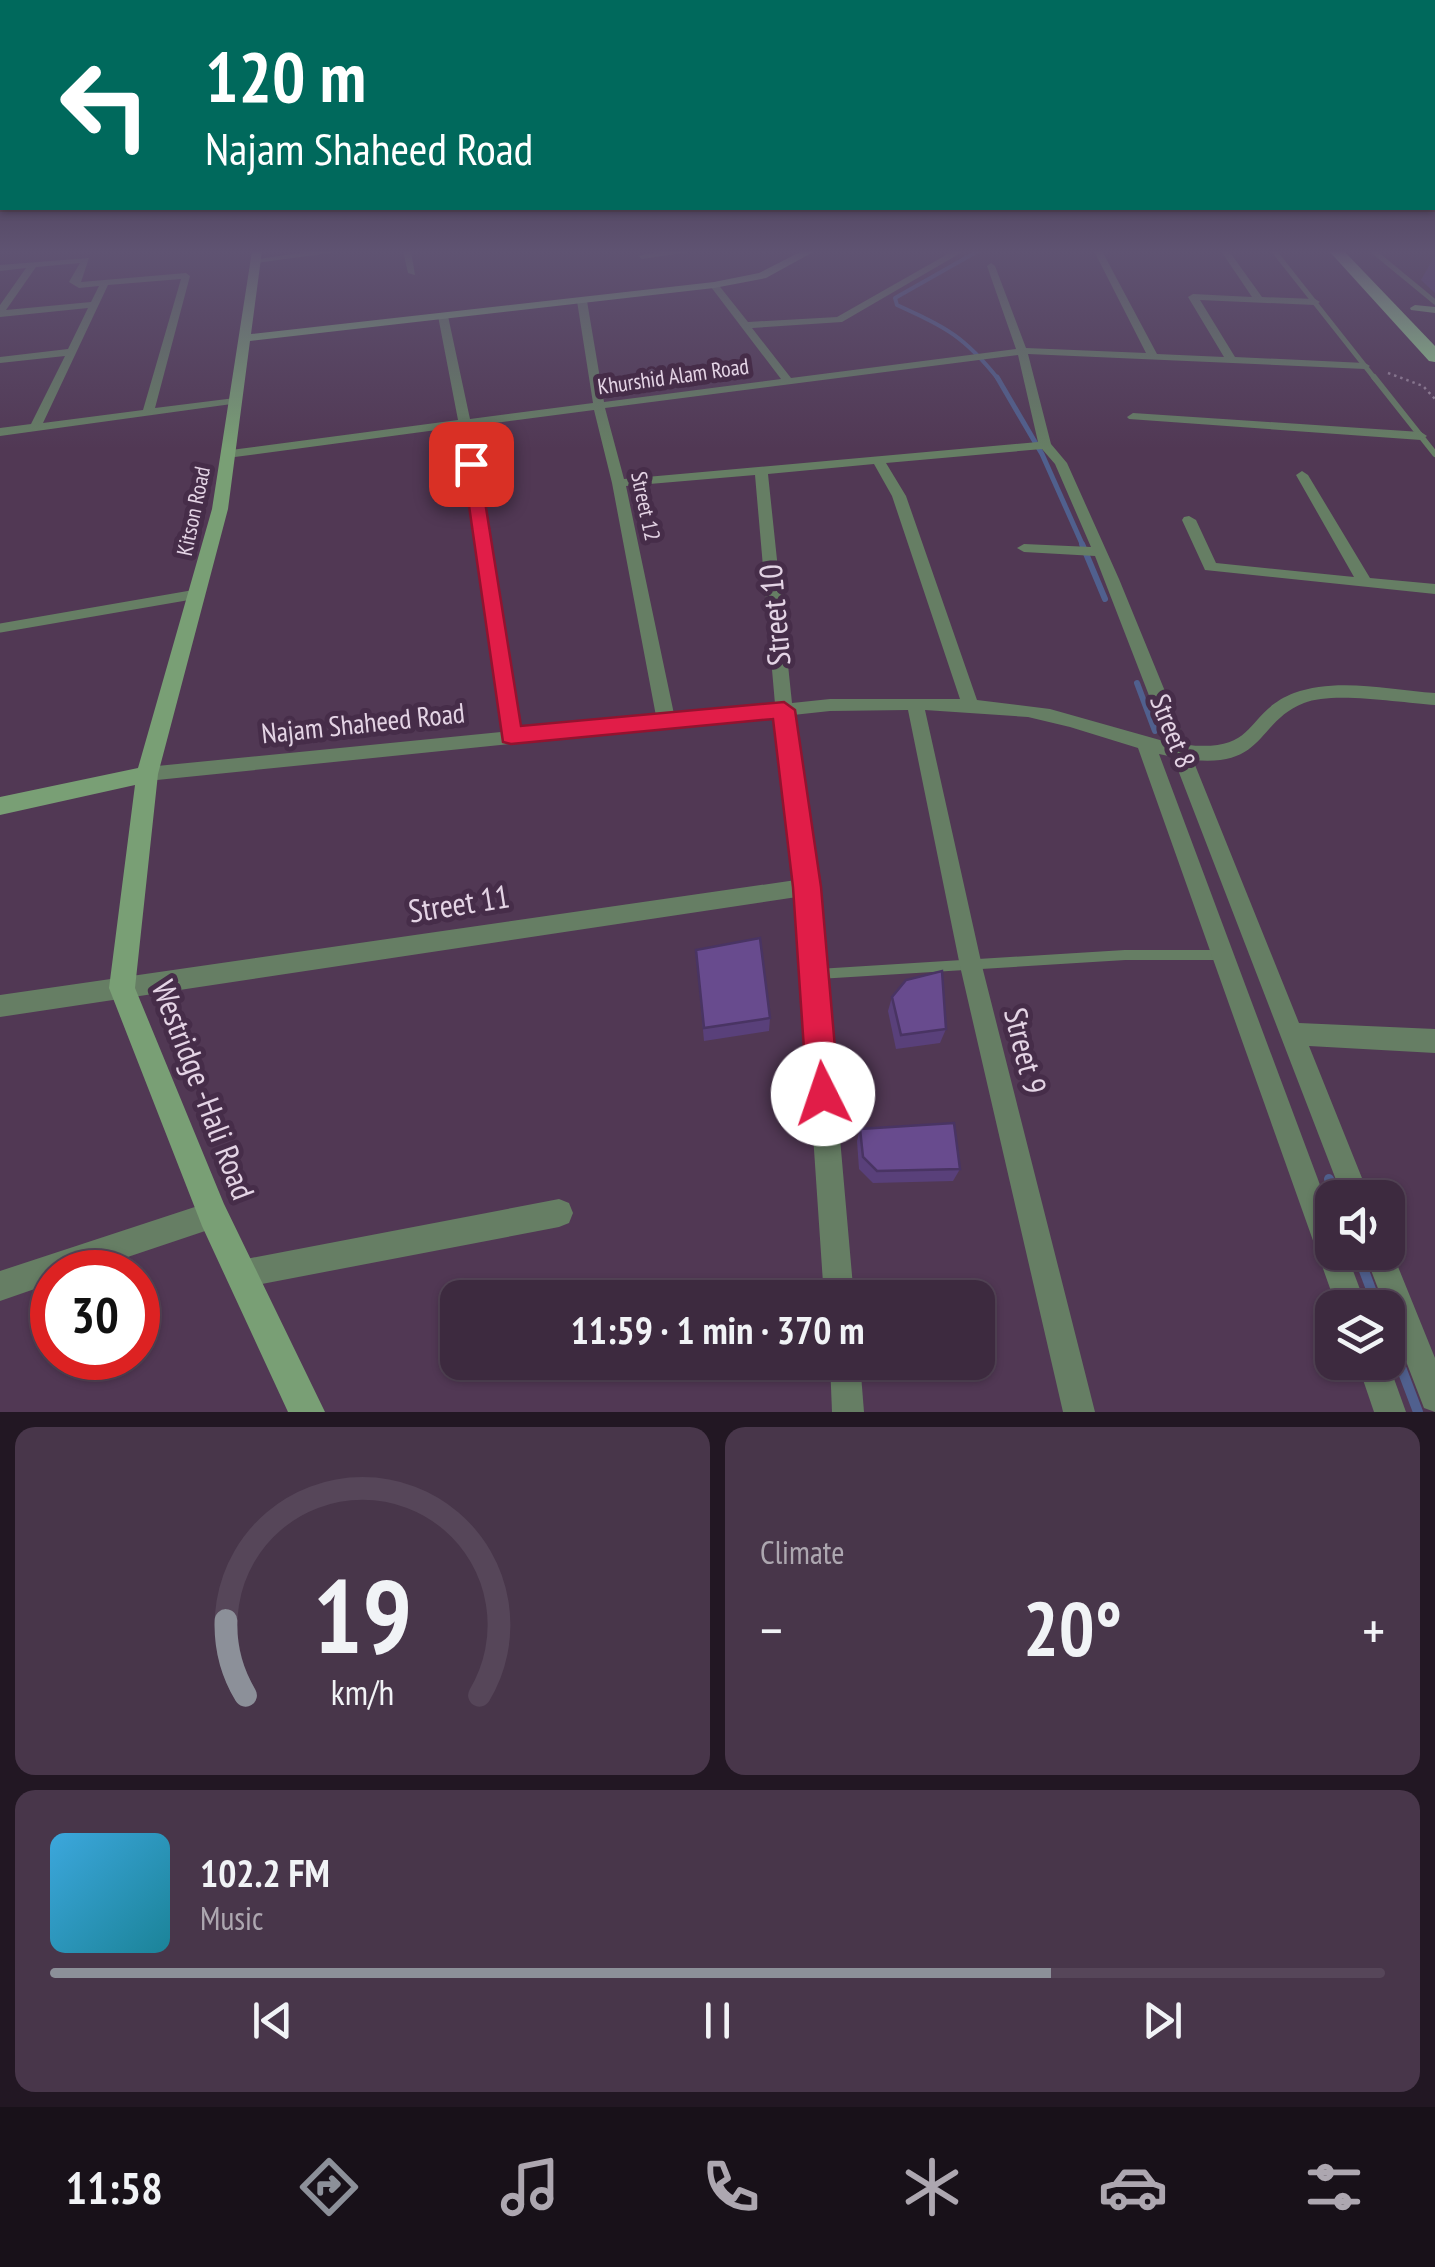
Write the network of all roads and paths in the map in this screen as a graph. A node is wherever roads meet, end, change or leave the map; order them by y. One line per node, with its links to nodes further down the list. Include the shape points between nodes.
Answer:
1 (444, 316): 29 (street)
2 (89, 317): 17 (street)
3 (175, 317): 27 (street)
4 (247, 317): 15 (street, Kitson Road)
5 (436, 317): 15 (street)
6 (584, 317): 26 (street, Street 12)
7 (741, 317): 14 (street)
8 (844, 317): 14 (street)
9 (1010, 317): 16 (street, Street 8)
10 (1132, 317): 18 (street)
11 (1204, 317): 21 (street)
12 (1327, 317): 22 (lane)
13 (1398, 317): 19 (highway)
14 (748, 325): 23 (street)
15 (244, 338): 25 (street, Kitson Road)
16 (1022, 351): 18 (street, Khurshid Alam Road); 23 (street, Khurshid Alam Road); 33 (street, Street 8)
17 (72, 352): 20 (street); 30 (street)
18 (1152, 356): 21 (street, Khurshid Alam Road)
19 (1435, 357)
20 (0, 360)
21 (1232, 360): 22 (street, Khurshid Alam Road)
22 (1367, 369): 24 (path, via 1423,386); 32 (lane)
23 (787, 380): 26 (street, Khurshid Alam Road)
24 (1435, 398)
25 (234, 401): 27 (street); 34 (street, Kitson Road)
26 (598, 407): 29 (street, Khurshid Alam Road); 39 (street, Street 12)
27 (148, 412): 30 (street)
28 (1133, 417): 32 (street)
29 (465, 425): 34 (street, Khurshid Alam Road); 52 (street)
30 (35, 428): 31 (street)
31 (0, 432)
32 (1421, 436): 35 (lane)
33 (1038, 446): 36 (street); 42 (street, Street 8, via 1061,463)
34 (227, 454): 45 (street, Kitson Road)
35 (1435, 454)
36 (877, 459): 37 (street); 49 (street, via 899,496)
37 (761, 469): 39 (street); 50 (street, Street 10)
38 (1302, 475): 43 (street)
39 (619, 483): 51 (street, Street 12)
40 (1189, 520): 43 (street, via 1210,567)
41 (1024, 548): 42 (street)
42 (1096, 552): 54 (street, Street 8)
43 (1366, 582): 44 (street)
44 (1435, 589)
45 (197, 594): 46 (lane); 55 (street, Kitson Road)
46 (0, 628)
47 (1435, 699): 54 (street, Najam Shaheed Road, via 1307,696 1278,712 1240,750)
48 (915, 704): 49 (street, Najam Shaheed Road); 50 (street, Najam Shaheed Road); 59 (street, Street 9)
49 (971, 707): 53 (street, Najam Shaheed Road, via 1030,711)
50 (784, 710): 51 (street, Najam Shaheed Road); 57 (street, Street 10)
51 (666, 721): 52 (street, Najam Shaheed Road)
52 (511, 736): 55 (street, Najam Shaheed Road)
53 (1133, 739): 54 (street, Najam Shaheed Road); 58 (street)
54 (1181, 751): 63 (street, Street 8)
55 (147, 774): 56 (street); 61 (street, Westridge -Hali Road)
56 (0, 806)
57 (807, 887): 60 (street, Street 10); 61 (street, Street 11)
58 (1224, 955): 59 (lane); 72 (street)
59 (971, 966): 60 (lane); 78 (street, Street 9)
60 (814, 974): 70 (street, Street 10)
61 (122, 988): 62 (street, Street 11); 67 (street, Westridge -Hali Road)
62 (0, 1006)
63 (1294, 1034): 64 (street); 65 (street, Street 8)
64 (1435, 1041)
65 (1350, 1180)
66 (559, 1214): 69 (street)
67 (212, 1215): 69 (street, Westridge -Hali Road); 71 (street)
68 (1385, 1270): 75 (street)
69 (241, 1274): 76 (street, Westridge -Hali Road)
70 (838, 1280)
71 (0, 1286)
72 (1345, 1290)
73 (845, 1380): 77 (street)
74 (1378, 1380): 79 (street)
75 (1435, 1397)
76 (308, 1412)
77 (848, 1412)
78 (1079, 1412)
79 (1390, 1412)

